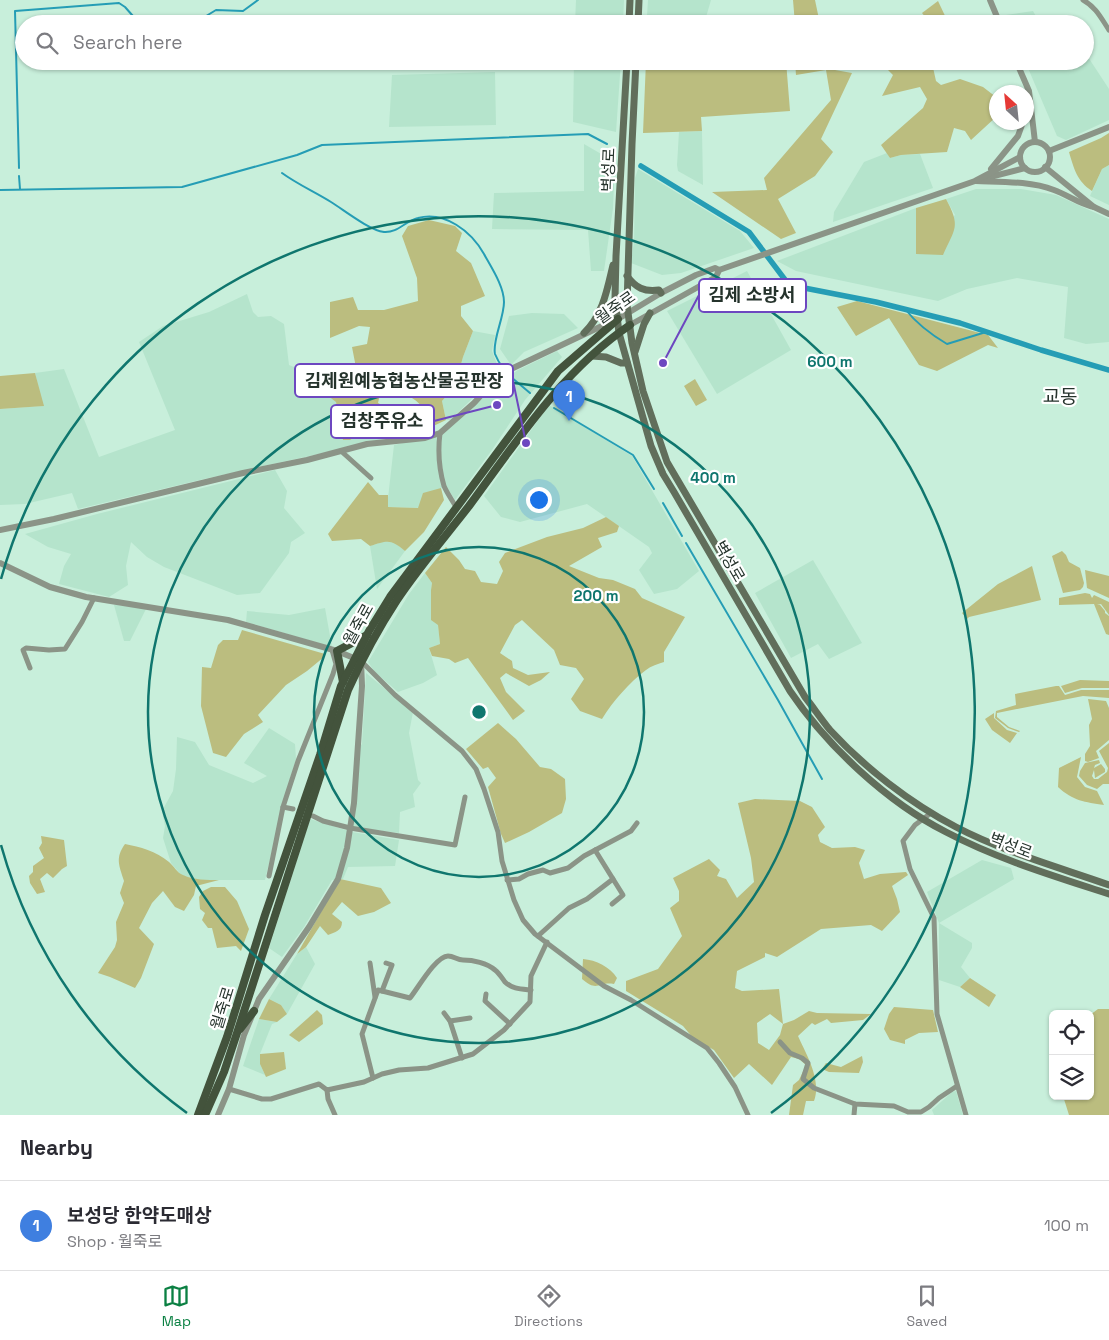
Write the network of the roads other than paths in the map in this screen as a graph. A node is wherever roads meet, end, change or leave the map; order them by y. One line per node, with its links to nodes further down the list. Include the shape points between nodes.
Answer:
1 (630, 0): 5 (main road)
2 (639, 0): 6 (main road)
3 (990, 0): 7 (street)
4 (1083, 0): 8 (street, via 1091,4)
5 (629, 15)
6 (638, 15)
7 (996, 15)
8 (1109, 30)
9 (626, 70): 24 (main road, 벽성로)
10 (636, 70): 26 (main road, 벽성로)
11 (1020, 70): 12 (street)
12 (1026, 84): 15 (street)
13 (1109, 127): 16 (street)
14 (1020, 130): 20 (street, via 996,165)
15 (1035, 142): 16 (street, via 1043,144); 17 (street, via 1025,146)
16 (1049, 152): 19 (street)
17 (1020, 157): 18 (street); 20 (street)
18 (1025, 168): 19 (street, via 1034,172); 21 (street)
19 (1045, 168): 22 (street)
20 (984, 175): 21 (street, 월죽로)
21 (975, 180): 22 (street, via 1034,184); 25 (street, 월죽로)
22 (1094, 207): 23 (street)
23 (1109, 214)
24 (616, 256): 30 (main road, 벽성로); 32 (main road, via 598,317)
25 (720, 270): 27 (street, 월죽로, via 714,268 696,275); 29 (street, 월죽로, via 716,277)
26 (628, 276): 27 (main road, via 639,288); 28 (main road, 벽성로)
27 (662, 293): 28 (street, 월죽로)
28 (628, 312): 30 (street, 월죽로); 31 (main road, 벽성로)
29 (650, 313): 31 (street, 월죽로); 34 (main road)
30 (618, 318): 32 (street); 33 (main road, 벽성로); 40 (main road, 월죽로, via 558,371)
31 (630, 325): 33 (main road, 월죽로); 34 (main road, 벽성로)
32 (584, 333): 37 (street, via 501,375)
33 (619, 333): 35 (main road, 월죽로); 36 (main road, 벽성로)
34 (635, 354): 52 (main road, 벽성로, via 643,391 667,462 805,696 830,730 865,764)
35 (592, 356): 36 (main road); 46 (main road, 월죽로, via 563,383 524,429 398,598)
36 (627, 363): 54 (main road, 벽성로, via 651,446 663,474 790,691 835,748 875,784)
37 (440, 432): 38 (street, via 425,438 380,442); 40 (street, via 442,476)
38 (341, 451): 39 (street); 41 (street)
39 (371, 478)
40 (456, 507): 44 (main road, 월죽로, via 390,596)
41 (0, 530)
42 (0, 563): 43 (street, via 50,586)
43 (94, 598): 45 (street, via 228,620); 47 (street, via 65,649 23,650)
44 (367, 635): 45 (main road); 46 (main road, 월죽로)
45 (334, 650): 46 (street); 48 (main road); 50 (street, via 336,664 333,674)
46 (358, 660): 48 (main road, 월죽로); 56 (street, via 362,686); 60 (street, via 462,751 476,769 498,832); 77 (main road, 월죽로)
47 (30, 668)
48 (343, 683): 85 (main road, 월죽로)
49 (465, 797): 56 (street, via 455,845)
50 (283, 807): 51 (street); 58 (street)
51 (293, 809)
52 (931, 812): 54 (street); 61 (main road, 벽성로, via 1006,848)
53 (313, 816): 56 (street)
54 (923, 819): 62 (main road, 벽성로, via 993,854); 81 (street, via 902,841 910,869 934,918 937,1014)
55 (637, 823): 57 (street, via 632,831)
56 (350, 828): 72 (street, via 338,879)
57 (595, 850): 59 (street); 60 (street, via 568,868 550,873 543,870)
58 (269, 876)
59 (613, 879): 63 (street, via 623,895); 64 (street, via 570,908)
60 (507, 880): 64 (street, via 523,920)
61 (1109, 884)
62 (1109, 894)
63 (612, 904)
64 (538, 936): 65 (street)
65 (547, 942): 68 (street, via 531,976); 88 (street, via 604,986 708,1048)
66 (370, 963): 71 (street)
67 (386, 963): 69 (street, via 392,965)
68 (530, 990): 69 (street, via 514,988 490,966 443,956 410,998); 76 (street, via 530,1002)
69 (382, 991): 71 (street, via 378,990)
70 (486, 994): 76 (street, via 485,1001)
71 (375, 998): 80 (street, via 362,1034)
72 (254, 1011): 77 (main road); 82 (street)
73 (444, 1013): 75 (street)
74 (470, 1018): 75 (street)
75 (450, 1021): 79 (street)
76 (510, 1024): 79 (street, via 473,1054)
77 (237, 1033): 85 (main road, 월죽로, via 224,1072)
78 (780, 1042): 84 (street, via 808,1064 803,1078 814,1088)
79 (462, 1058): 80 (street)
80 (373, 1078): 83 (street)
81 (957, 1086): 84 (street, via 921,1112 908,1112 894,1106); 90 (street)
82 (229, 1089): 83 (street, via 262,1099 320,1084); 86 (street)
83 (327, 1090): 87 (street)
84 (855, 1104): 89 (street)
85 (200, 1115)
86 (218, 1115)
87 (335, 1115)
88 (748, 1115)
89 (854, 1115)
90 (966, 1115)

